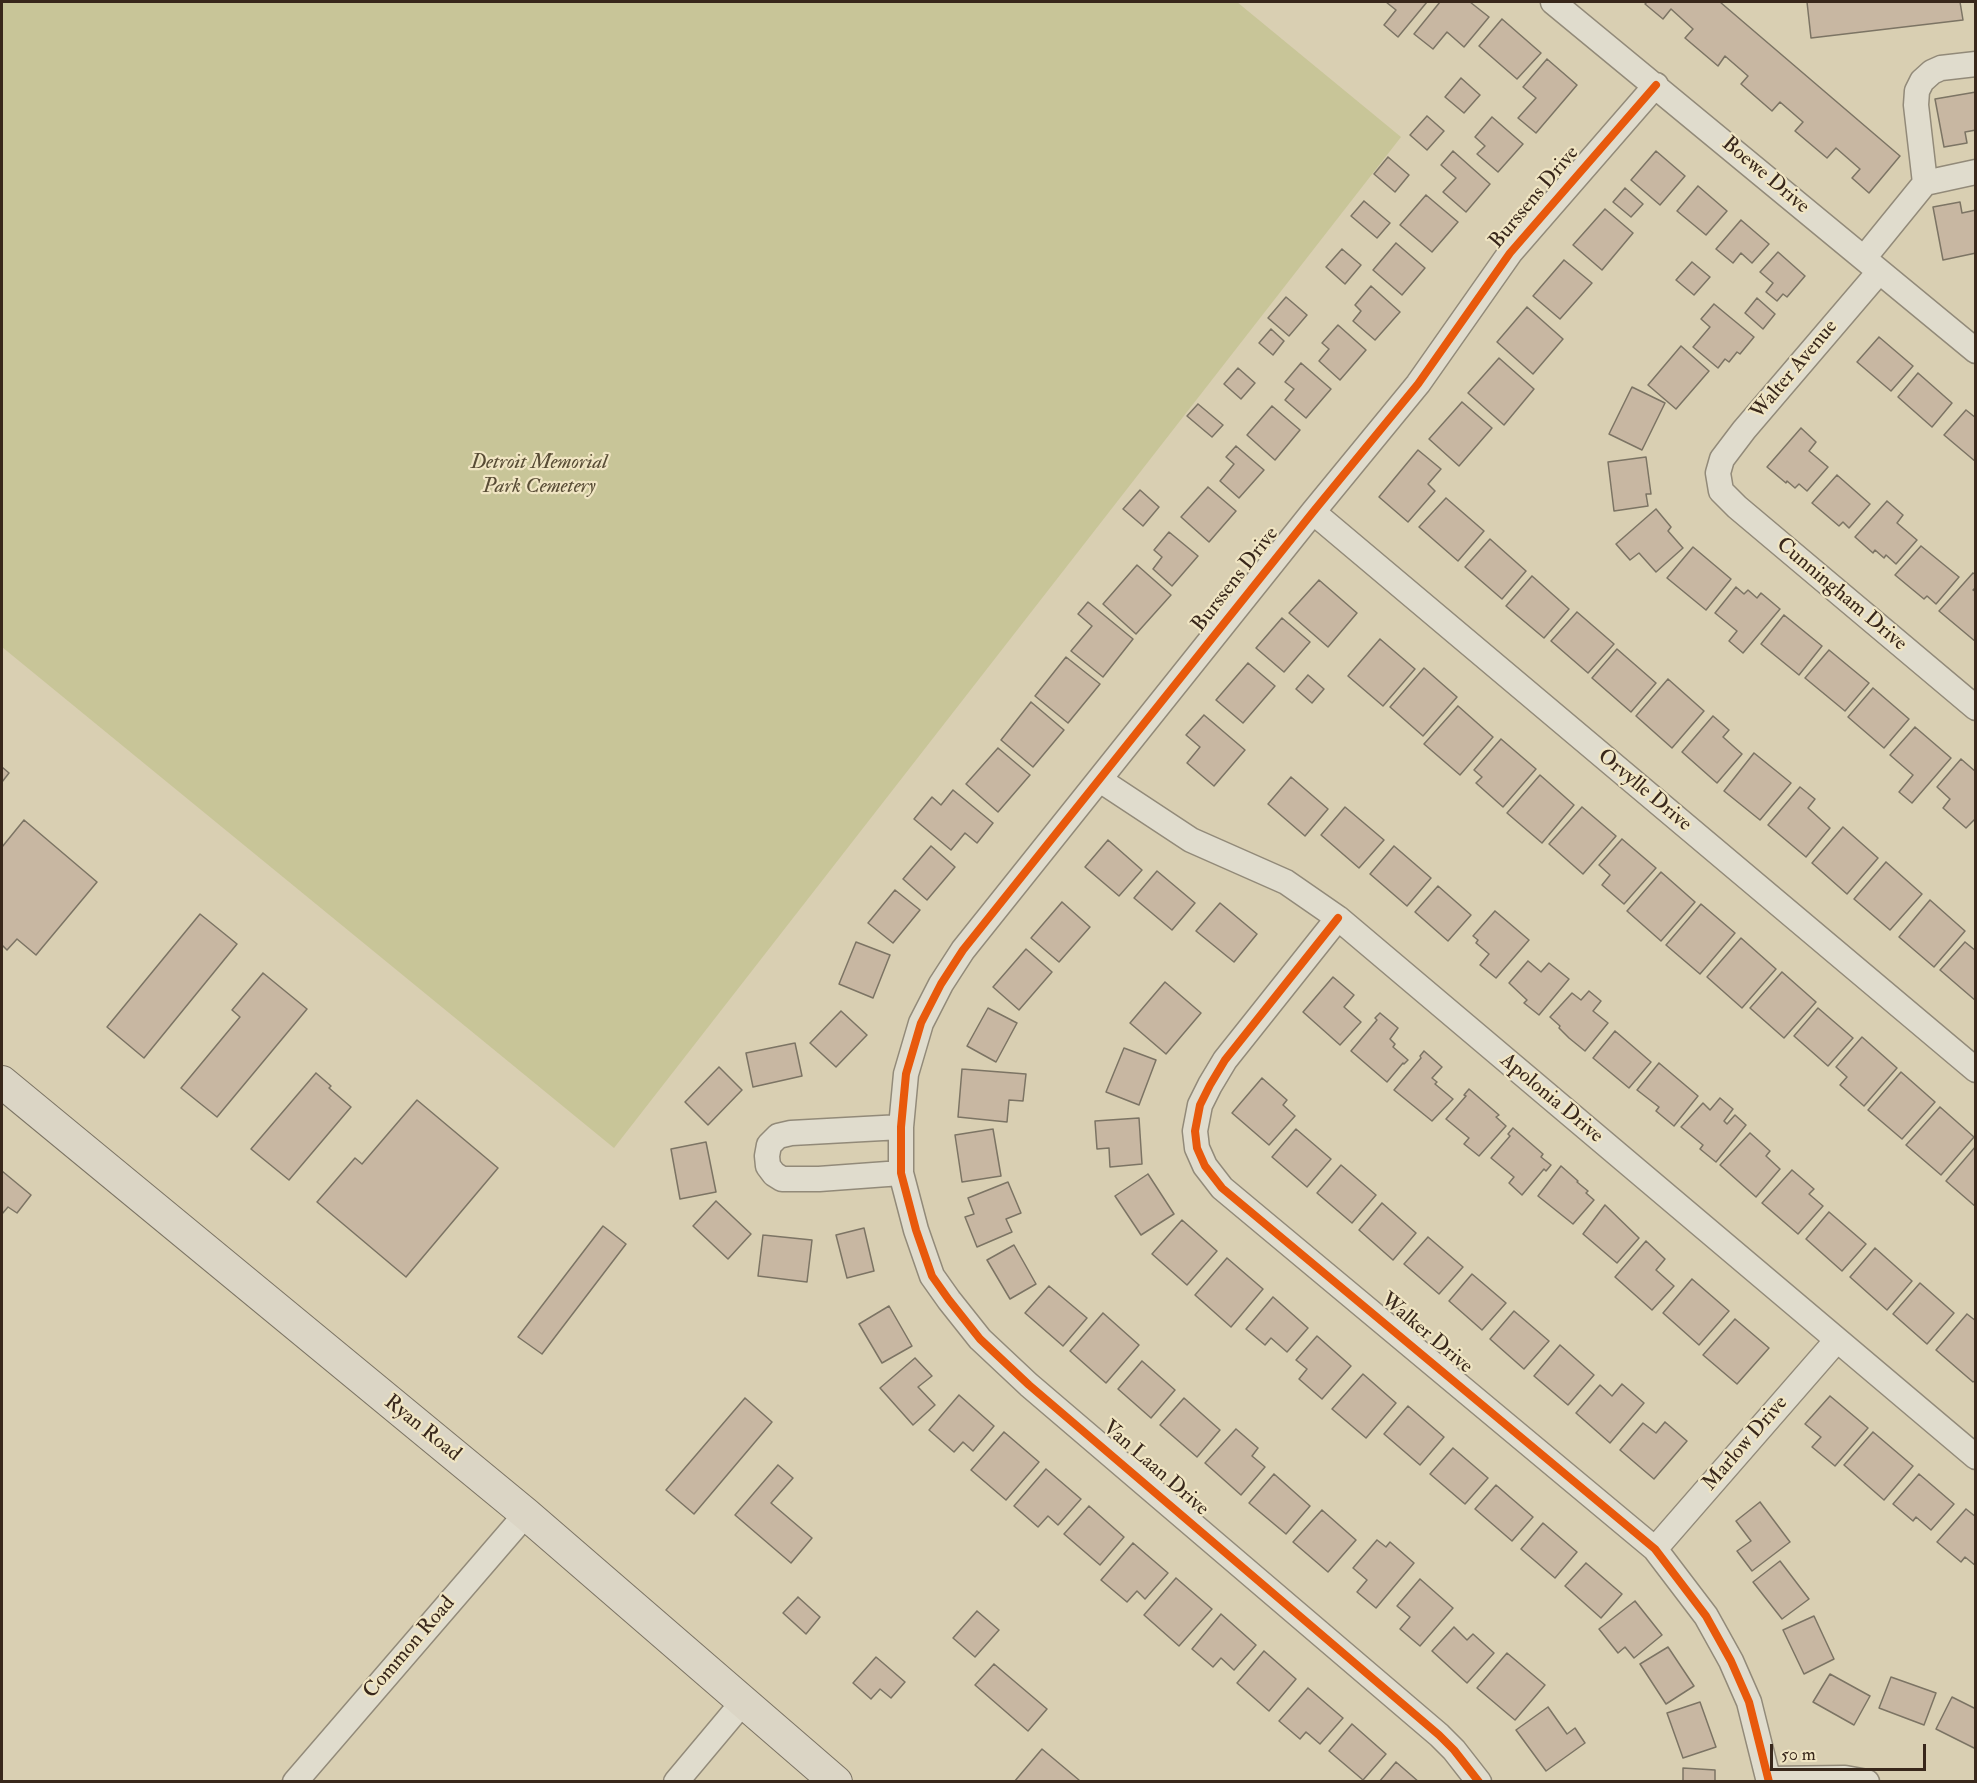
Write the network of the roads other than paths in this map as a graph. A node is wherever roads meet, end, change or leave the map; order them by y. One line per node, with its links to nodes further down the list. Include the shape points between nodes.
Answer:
1 (1553, 2): 3 (street, Boewe Drive)
2 (1976, 64): 5 (street, via 1932,72 1917,91)
3 (1656, 85): 6 (street, Boewe Drive); 9 (street, Burssens Drive, via 1510,253 1418,384)
4 (1976, 172): 5 (street)
5 (1925, 183): 6 (street, Walter Avenue)
6 (1871, 265): 7 (street, Boewe Drive); 8 (street, Walter Avenue, via 1722,459)
7 (1976, 351)
8 (1718, 473): 10 (street, Cunningham Drive, via 1721,491 1737,507)
9 (1313, 512): 11 (street, Burssens Drive); 13 (street, Orvylle Drive)
10 (1976, 708)
11 (1100, 780): 12 (street, Apolonia Drive, via 1191,840 1286,882); 15 (street, Burssens Drive, via 963,950 941,984 921,1023 906,1074)
12 (1338, 918): 17 (street, Apolonia Drive); 20 (street, Walker Drive, via 1225,1060 1210,1085 1200,1105 1195,1131 1205,1166 1222,1188)
13 (1976, 1070)
14 (2, 1082): 19 (main road, Ryan Road)
15 (901, 1127): 16 (street, Van Laan Drive); 16 (street, via 791,1133 778,1136 769,1145 766,1156 768,1166 782,1179)
16 (901, 1173): 26 (street, Van Laan Drive, via 932,1276 980,1339 1439,1735)
17 (1837, 1340): 18 (street, Apolonia Drive); 20 (street, Marlow Drive)
18 (1976, 1457)
19 (526, 1514): 21 (main road, Ryan Road); 23 (street, Common Road)
20 (1655, 1549): 22 (street, Walker Drive, via 1706,1616 1731,1660 1749,1702)
21 (743, 1702): 24 (street); 25 (main road, Ryan Road)
22 (1769, 1780): 27 (street, Walker Drive, via 1845,1778)
23 (295, 1782)
24 (676, 1782)
25 (836, 1782)
26 (1479, 1782)
27 (1867, 1782)

